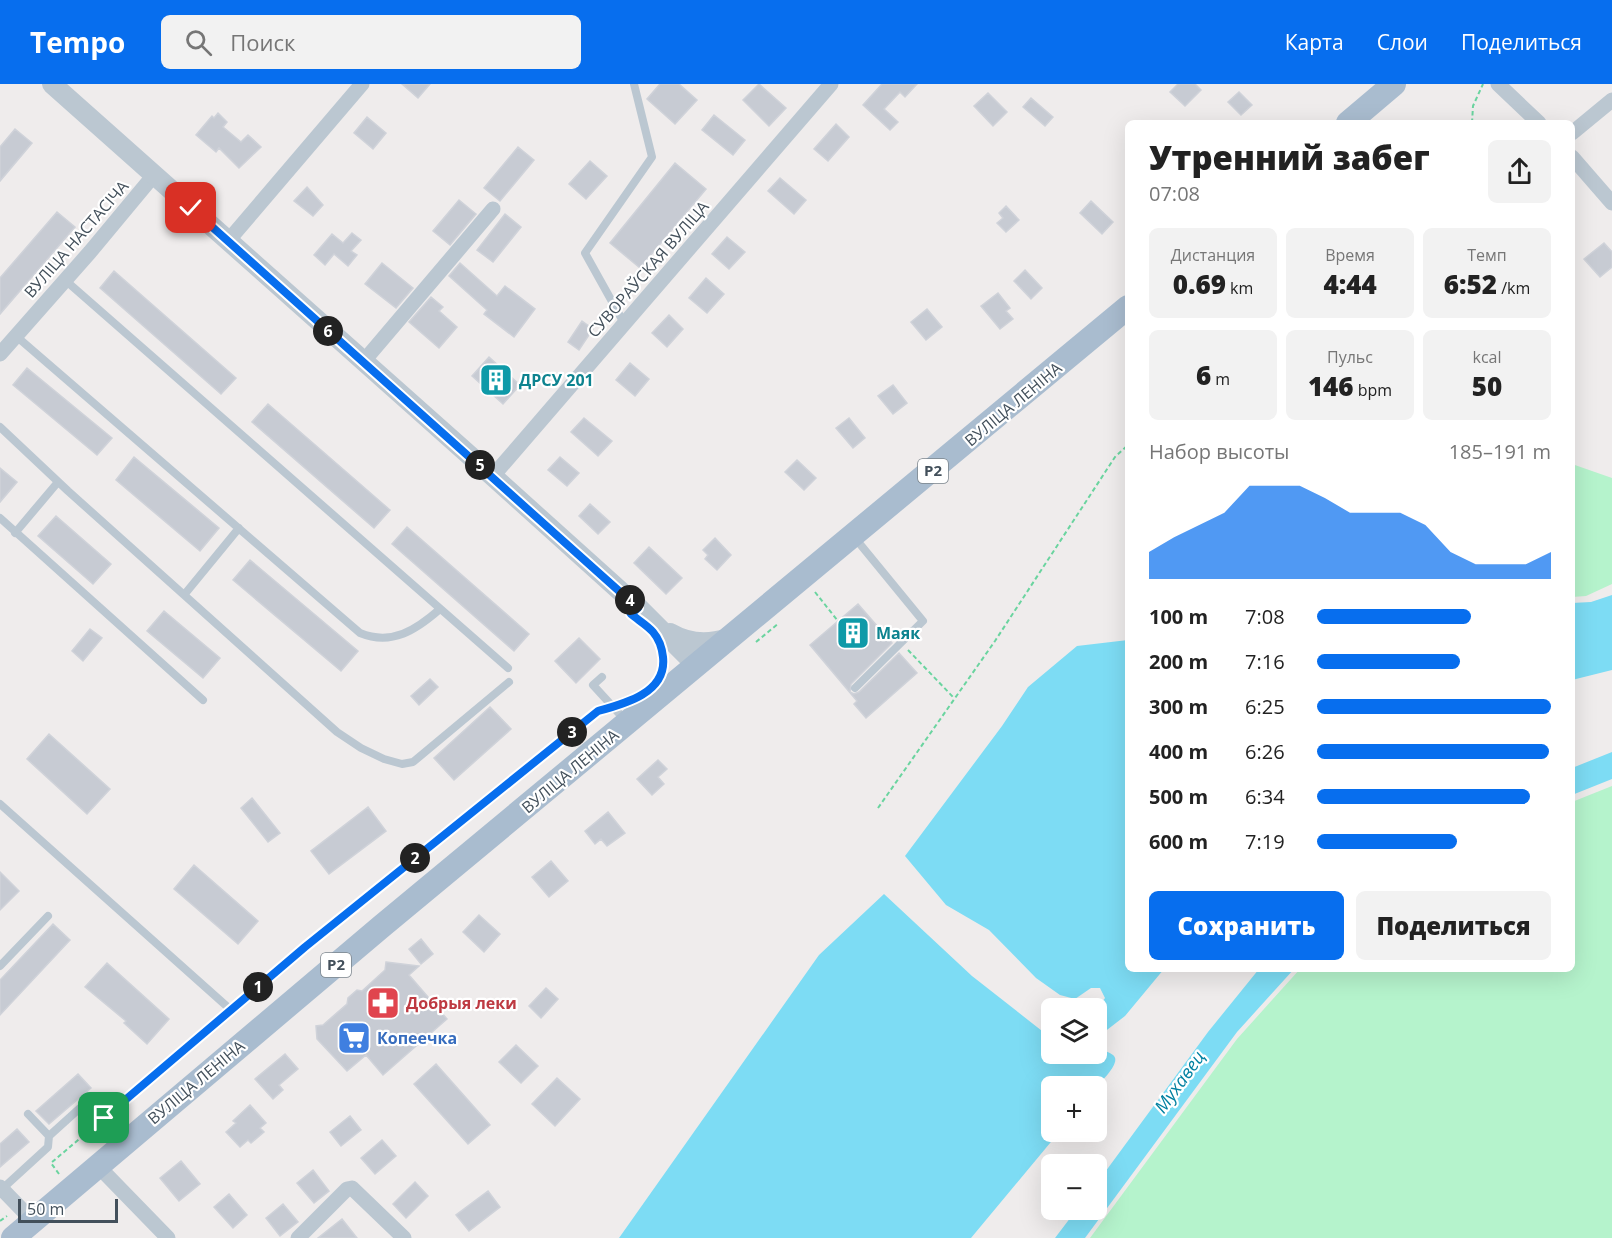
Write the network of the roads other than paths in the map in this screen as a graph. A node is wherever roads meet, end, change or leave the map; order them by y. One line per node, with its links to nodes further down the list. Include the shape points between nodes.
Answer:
1 (52, 84): 12 (street)
2 (362, 84): 15 (street)
3 (634, 84): 18 (lane, via 651,157 585,253)
4 (831, 84): 18 (street, СУВОРАЎСКАЯ ВУЛІЦА)
5 (1394, 84): 8 (main road)
6 (1498, 84): 9 (street)
7 (1612, 100): 10 (street)
8 (1352, 120)
9 (1536, 120)
10 (1575, 131)
11 (1575, 160): 13 (street)
12 (154, 175): 15 (street); 16 (street, ВУЛІЦА НАСТАСІЧА)
13 (1612, 202)
14 (493, 209): 21 (street)
15 (228, 242): 21 (street)
16 (66, 280): 19 (street, ВУЛІЦА НАСТАСІЧА); 30 (lane)
17 (1125, 310): 28 (main road, ВУЛІЦА ЛЕНІНА / Р2)
18 (624, 323): 23 (street, СУВОРАЎСКАЯ ВУЛІЦА)
19 (16, 336): 20 (street, ВУЛІЦА НАСТАСІЧА); 26 (lane)
20 (0, 354)
21 (363, 362): 23 (street)
22 (0, 427): 24 (lane)
23 (492, 477): 31 (street)
24 (58, 482): 27 (lane); 29 (lane)
25 (0, 518): 27 (lane)
26 (239, 528): 29 (lane); 30 (lane, via 360,633 372,638 402,635)
27 (15, 532): 39 (lane)
28 (854, 537): 32 (main road, ВУЛІЦА ЛЕНІНА / Р2); 38 (lane, via 923,621)
29 (184, 595): 36 (lane, via 337,732 361,748 402,764 413,762)
30 (440, 609): 34 (lane)
31 (658, 626): 32 (street, via 693,643 725,639); 33 (street); 37 (street, via 674,657 671,675)
32 (736, 633): 33 (main road, ВУЛІЦА ЛЕНІНА / Р2)
33 (697, 666): 37 (main road, ВУЛІЦА ЛЕНІНА / Р2)
34 (508, 669)
35 (602, 677): 40 (lane, via 593,685)
36 (509, 682)
37 (661, 686): 40 (main road, ВУЛІЦА ЛЕНІНА / Р2)
38 (855, 688)
39 (203, 700)
40 (621, 715): 48 (main road, ВУЛІЦА ЛЕНІНА / Р2)
41 (0, 804): 44 (lane)
42 (48, 916): 43 (lane)
43 (0, 966)
44 (231, 1010)
45 (80, 1108): 47 (lane)
46 (28, 1114): 47 (lane)
47 (49, 1136): 49 (lane, via 48,1147)
48 (97, 1165): 50 (main road, ВУЛІЦА ЛЕНІНА / Р2); 52 (street)
49 (1, 1188): 50 (street)
50 (33, 1221): 51 (main road, ВУЛІЦА ЛЕНІНА / Р2)
51 (13, 1238)
52 (168, 1238)
53 (298, 1238): 54 (street, via 352,1188)
54 (404, 1238)

